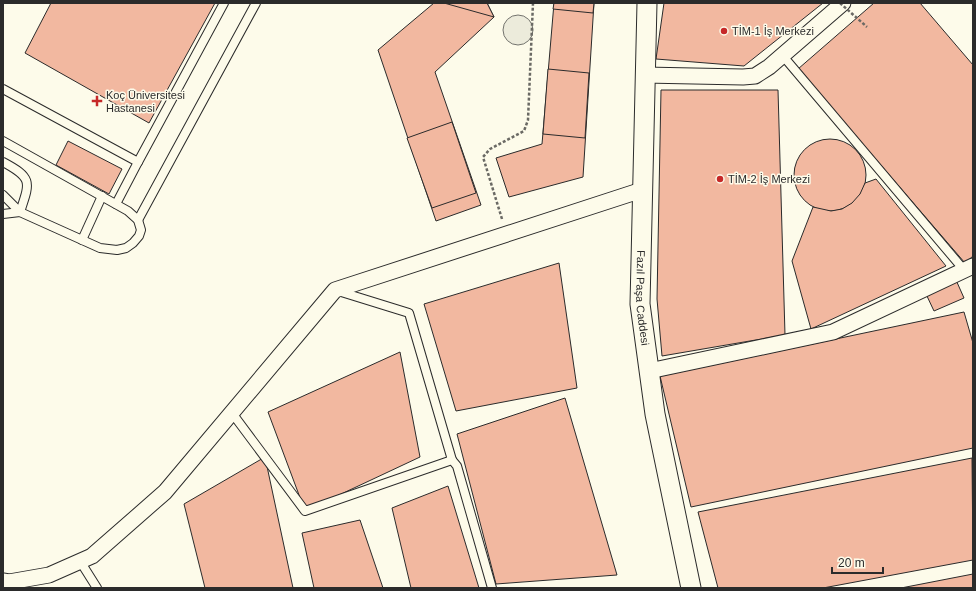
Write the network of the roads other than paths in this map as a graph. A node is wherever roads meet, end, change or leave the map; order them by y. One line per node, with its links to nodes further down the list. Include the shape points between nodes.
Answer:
1 (224, 3): 10 (lane)
2 (256, 3): 17 (lane)
3 (647, 3): 6 (street, Fazıl Paşa Caddesi)
4 (842, 3): 5 (street)
5 (783, 56): 6 (street, via 755,76); 19 (lane)
6 (644, 75): 11 (street, Fazıl Paşa Caddesi)
7 (3, 89): 10 (lane)
8 (3, 141): 13 (lane)
9 (3, 162): 15 (lane, via 20,171 27,180 27,190)
10 (138, 162): 14 (lane)
11 (642, 190): 20 (street); 21 (street, Fazıl Paşa Caddesi, via 640,304)
12 (3, 195): 15 (lane)
13 (102, 196): 14 (lane); 18 (lane)
14 (116, 204): 17 (lane)
15 (20, 212): 16 (lane); 18 (lane)
16 (3, 214)
17 (138, 220): 18 (lane, via 141,230 139,236 126,248 100,248)
18 (82, 240)
19 (968, 268): 21 (street, via 833,332)
20 (335, 290): 22 (street); 23 (lane, via 409,313)
21 (649, 371): 28 (street, Fazıl Paşa Caddesi, via 655,414)
22 (232, 412): 23 (lane, via 305,511); 24 (street, via 165,492 92,556)
23 (452, 460): 27 (lane, via 457,466)
24 (80, 561): 25 (street, via 49,575); 26 (lane)
25 (3, 581)
26 (97, 588)
27 (492, 588)
28 (690, 588)

